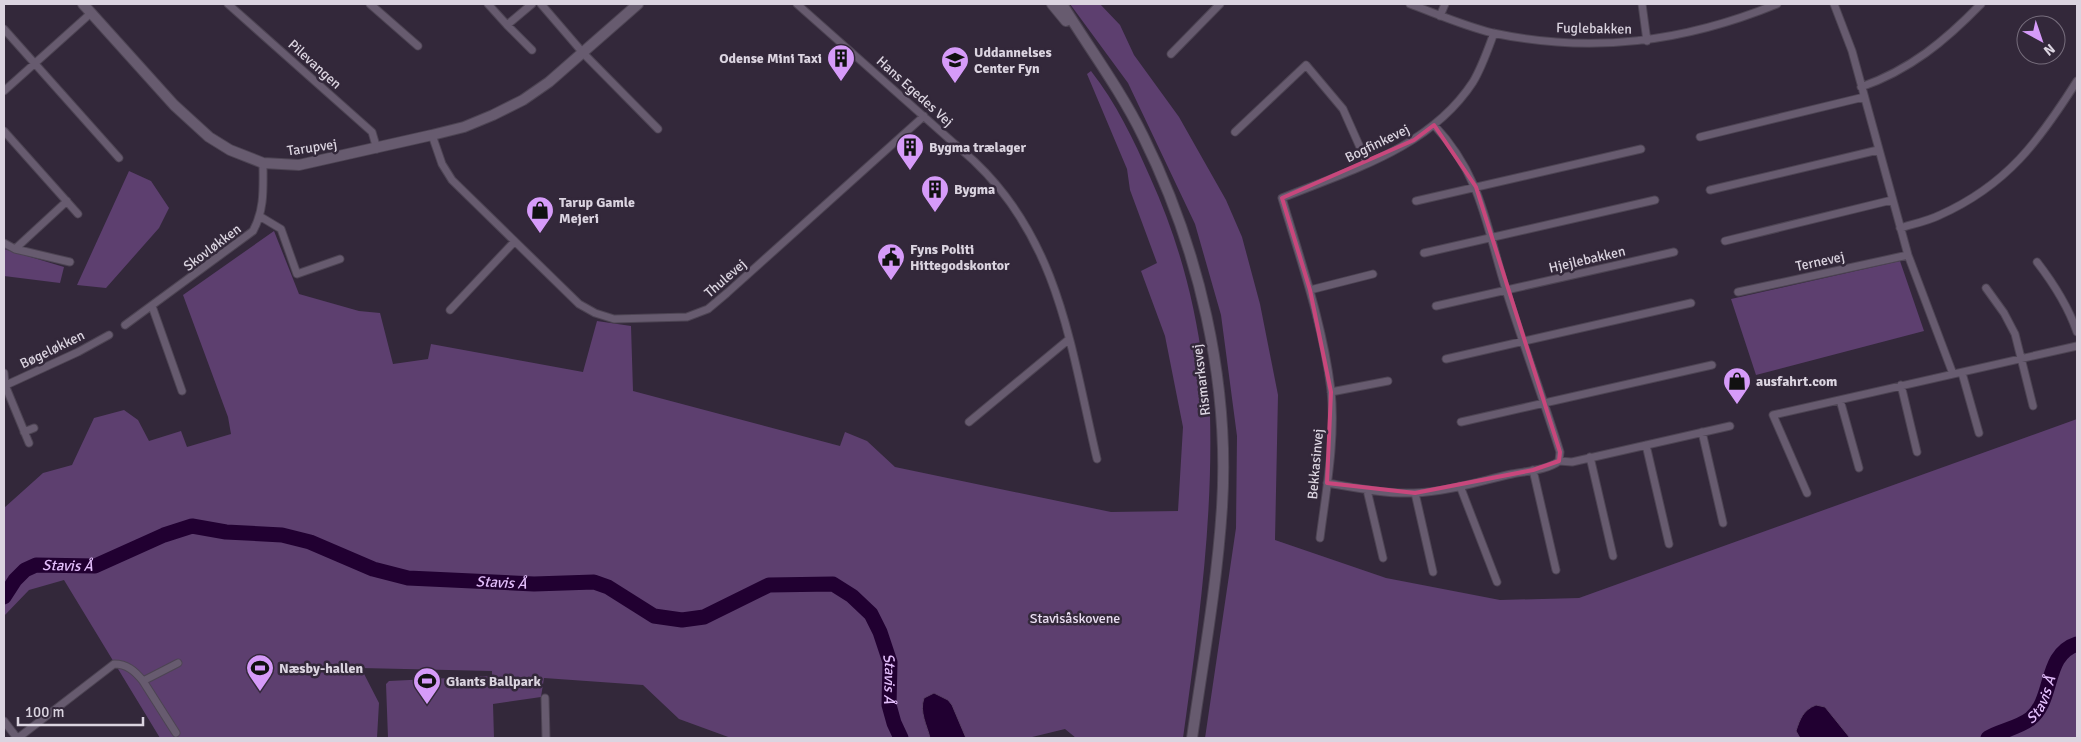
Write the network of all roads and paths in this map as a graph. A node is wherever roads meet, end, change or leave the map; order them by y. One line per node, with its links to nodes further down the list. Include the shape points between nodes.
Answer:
1 (82, 4): 18 (main road, Tarupvej)
2 (228, 4): 41 (street, Pilevangen, via 372,132)
3 (370, 4): 25 (street)
4 (488, 4): 20 (street)
5 (532, 4): 20 (street)
6 (541, 4): 27 (street)
7 (638, 4): 27 (main road, Tarupvej)
8 (797, 4): 34 (street, Hans Egedes Vej)
9 (1052, 4): 24 (main road, Rismarksvej)
10 (1062, 4): 24 (main road, Rismarksvej)
11 (1220, 4): 28 (street)
12 (1410, 4): 19 (street, Fuglebakken)
13 (1445, 4): 19 (street)
14 (1642, 4): 23 (street)
15 (1777, 4): 23 (street, Fuglebakken, via 1700,30)
16 (1834, 4): 31 (street, via 1852,51)
17 (1981, 4): 31 (street, via 1929,53 1883,80)
18 (91, 13): 29 (street); 45 (main road, Tarupvej, via 196,126 230,150)
19 (1440, 16): 22 (street, Fuglebakken)
20 (507, 25): 26 (street)
21 (4, 29): 29 (street)
22 (1494, 33): 23 (street, Fuglebakken, via 1593,43); 35 (street, Bogfinkevej, via 1473,81)
23 (1647, 41)
24 (1087, 44): 132 (main road, Rismarksvej, via 1115,84 1147,145 1178,216 1209,328 1218,396 1222,506)
25 (418, 46)
26 (532, 50)
27 (584, 54): 36 (street); 39 (main road, Tarupvej, via 522,100 464,127)
28 (1172, 54)
29 (34, 64): 32 (street); 44 (street)
30 (2077, 81): 56 (street, via 2044,132 1997,181 1940,215)
31 (1861, 88): 33 (street)
32 (4, 91)
33 (1864, 97): 40 (street); 43 (street)
34 (924, 116): 60 (street, Thulevej, via 725,295 708,309 687,317 614,319 594,313 579,304); 80 (street, Hans Egedes Vej, via 990,176 1016,208 1037,244 1055,287)
35 (1434, 125): 46 (street, Bogfinkevej, via 1414,140); 47 (street, via 1448,139)
36 (658, 129)
37 (4, 131): 52 (street)
38 (1235, 132): 46 (street, via 1306,64 1343,109)
39 (432, 135): 41 (main road, Tarupvej); 60 (street, Thulevej, via 442,164 452,180)
40 (1700, 137)
41 (378, 149): 45 (main road, Tarupvej, via 299,165)
42 (1642, 149): 47 (street)
43 (1878, 150): 48 (street); 51 (street)
44 (119, 158)
45 (263, 163): 55 (street)
46 (1367, 163): 49 (street, Bogfinkevej)
47 (1476, 187): 53 (street); 57 (street)
48 (1710, 190)
49 (1282, 198): 70 (street, Bekkasinvej)
50 (1655, 200): 57 (street)
51 (1892, 200): 56 (street); 58 (street)
52 (67, 201): 54 (street); 61 (street)
53 (1416, 201)
54 (78, 214)
55 (261, 218): 65 (street, via 281,229 297,274); 74 (street, Skovløkken, via 244,240)
56 (1900, 228): 64 (street)
57 (1490, 238): 63 (street); 71 (street)
58 (1725, 241)
59 (4, 242): 61 (street)
60 (514, 242): 76 (street)
61 (15, 249): 66 (street)
62 (1674, 252): 71 (street, Hjejlebakken)
63 (1424, 253)
64 (1908, 254): 72 (street, Ternevej); 88 (street)
65 (340, 259)
66 (70, 262)
67 (2037, 262): 78 (street, via 2055,286)
68 (1373, 274): 70 (street)
69 (1986, 288): 84 (street, via 2008,320)
70 (1310, 290): 93 (street, Bekkasinvej)
71 (1506, 290): 75 (street, Hjejlebakken); 81 (street)
72 (1738, 292)
73 (1691, 303): 81 (street)
74 (152, 306): 77 (street, Skovløkken); 92 (street)
75 (1436, 306)
76 (450, 310)
77 (124, 325)
78 (2077, 332)
79 (109, 335): 91 (street, Bøgeløkken)
80 (1068, 340): 97 (street); 108 (street, Hans Egedes Vej)
81 (1523, 341): 83 (street); 95 (street)
82 (2077, 346): 84 (street)
83 (1446, 359)
84 (2022, 359): 87 (street); 96 (street)
85 (1712, 365): 95 (street)
86 (4, 373): 91 (street, Bøgeløkken)
87 (1962, 373): 88 (street); 103 (street)
88 (1953, 374): 90 (street)
89 (1388, 381): 93 (street)
90 (1901, 385): 94 (street); 106 (street)
91 (5, 386): 101 (street, Bøgeløkken)
92 (182, 391)
93 (1331, 392): 112 (street, Bekkasinvej)
94 (1840, 400): 110 (street); 116 (street, via 1773,415)
95 (1544, 403): 98 (street); 109 (street, via 1560,452)
96 (2033, 406)
97 (969, 422)
98 (1461, 422)
99 (1730, 426): 102 (street)
100 (34, 428): 101 (street)
101 (24, 432): 104 (street, Bøgeløkken)
102 (1702, 432): 105 (street); 117 (street)
103 (1979, 433)
104 (28, 442)
105 (1646, 445): 107 (street); 119 (street)
106 (1917, 452)
107 (1590, 457): 109 (street, via 1572,462); 120 (street)
108 (1097, 459)
109 (1559, 461): 111 (street)
110 (1859, 468)
111 (1533, 470): 113 (street); 122 (street)
112 (1327, 483): 114 (street); 118 (street, Bekkasinvej)
113 (1460, 486): 115 (street); 124 (street)
114 (1367, 490): 115 (street); 121 (street)
115 (1415, 493): 123 (street)
116 (1806, 494)
117 (1723, 523)
118 (1320, 538)
119 (1669, 544)
120 (1613, 556)
121 (1383, 558)
122 (1556, 570)
123 (1433, 572)
124 (1497, 582)
125 (178, 663): 126 (street)
126 (143, 681): 129 (street); 130 (street, via 130,668 114,664)
127 (545, 698): 131 (street)
128 (4, 721): 130 (street)
129 (176, 733)
130 (17, 738)
131 (546, 738)
132 (1192, 738)

